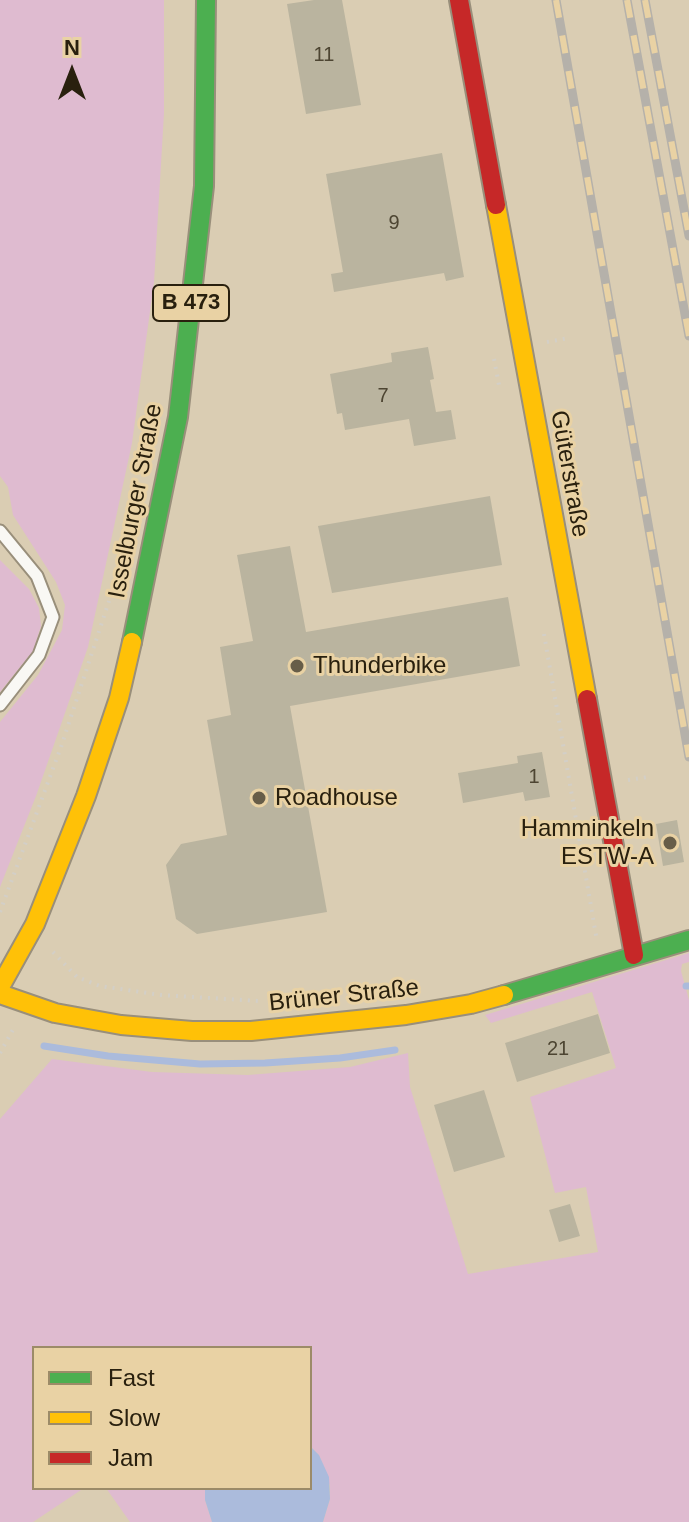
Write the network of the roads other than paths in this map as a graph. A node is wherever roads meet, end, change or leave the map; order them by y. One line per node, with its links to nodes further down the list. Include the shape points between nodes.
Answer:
1 (206, 0): 7 (main road, Isselburger Straße / B 473, via 204,186 175,433 141,602 119,698 86,796 35,924)
2 (459, 0): 6 (main road, Güterstraße)
3 (0, 531): 4 (lane, via 37,576 53,617 39,655)
4 (0, 705)
5 (689, 940): 6 (main road, Brüner Straße)
6 (634, 955): 8 (main road, Brüner Straße, via 471,1004 251,1031 121,1025 55,1013)
7 (0, 987)
8 (0, 994)

